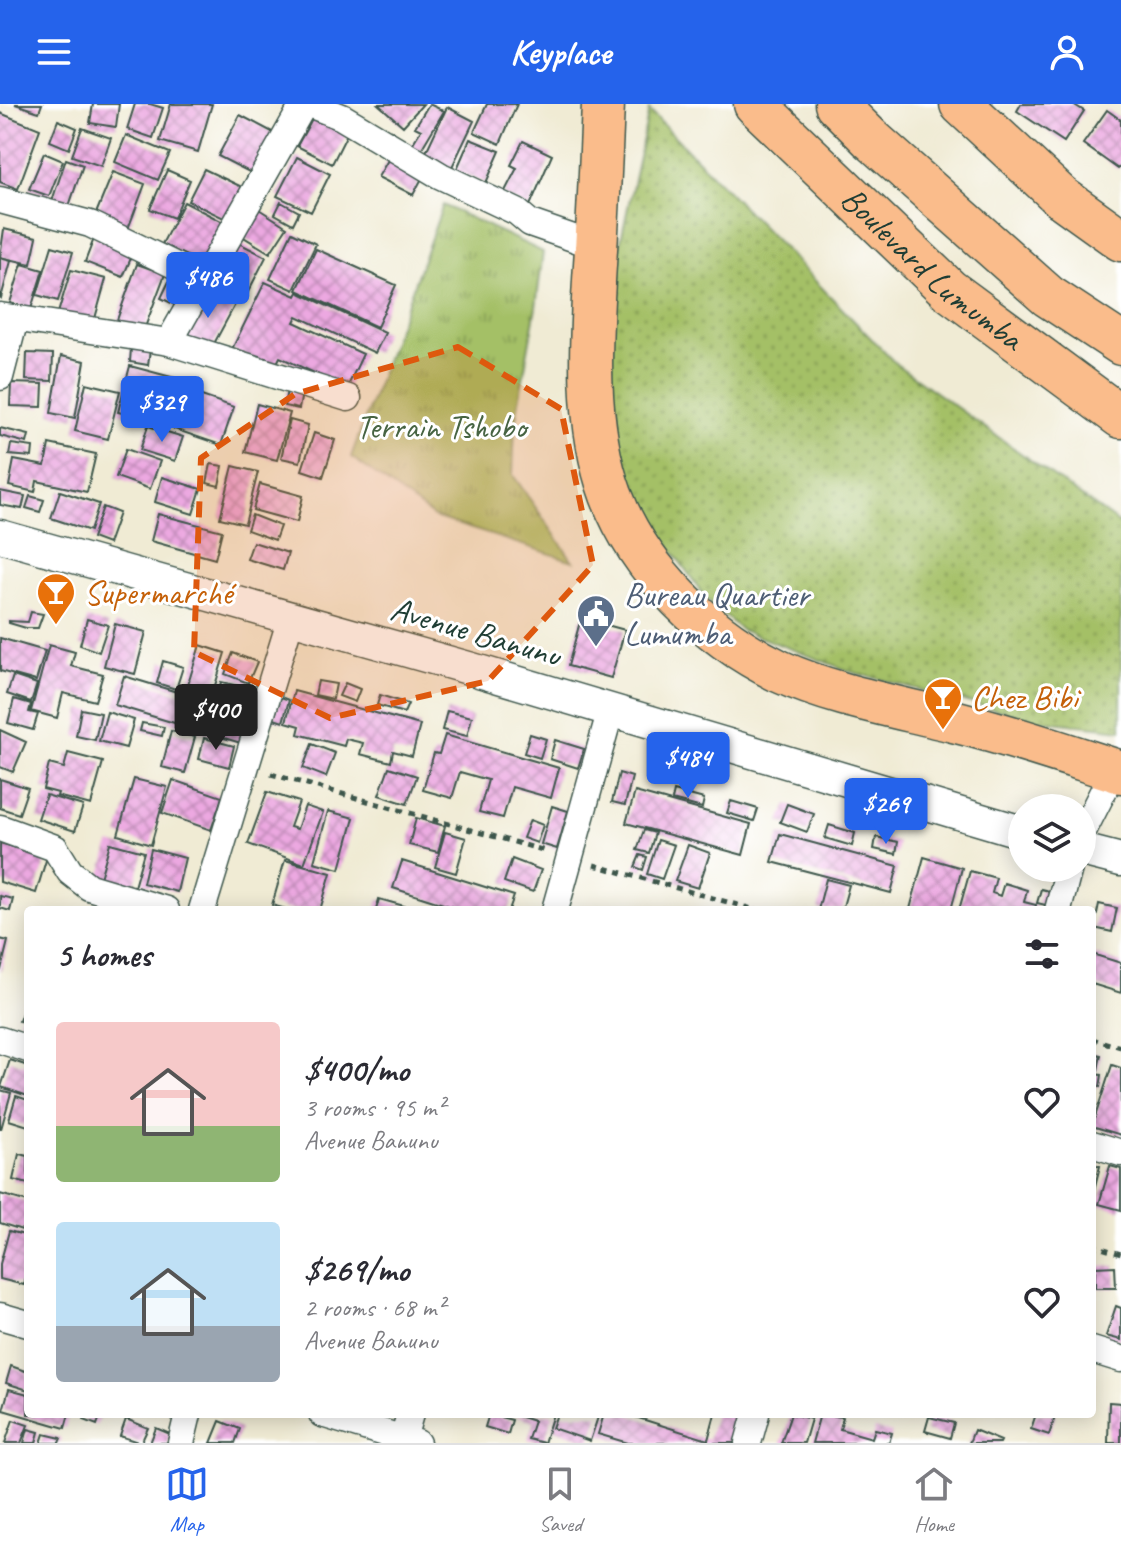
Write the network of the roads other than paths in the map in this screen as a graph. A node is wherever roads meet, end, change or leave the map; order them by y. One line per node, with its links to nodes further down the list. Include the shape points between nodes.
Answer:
1 (307, 104): 8 (street, via 342,117 530,223); 9 (street)
2 (603, 104): 8 (highway)
3 (755, 104): 15 (highway, Boulevard Lumumba, via 949,290)
4 (836, 104): 12 (highway, Boulevard Lumumba, via 1048,296)
5 (961, 104): 7 (highway, via 1061,197)
6 (0, 200): 9 (street, via 90,224)
7 (1121, 240)
8 (596, 246): 19 (highway, via 591,318 598,446 612,496 637,546 666,583 715,632 780,671)
9 (205, 280): 11 (street)
10 (7, 317): 11 (street); 13 (street)
11 (169, 342): 14 (street)
12 (1121, 344)
13 (0, 377)
14 (348, 398)
15 (1121, 417)
16 (0, 536): 17 (street, Avenue Banunu)
17 (291, 618): 18 (street, Avenue Banunu); 27 (street)
18 (611, 709): 22 (street, Avenue Banunu); 28 (street)
19 (1118, 771): 20 (street)
20 (1096, 809)
21 (0, 828): 26 (street, via 55,848 70,872 89,887)
22 (1008, 828)
23 (1096, 854): 24 (street)
24 (1121, 860)
25 (1065, 882): 29 (street)
26 (153, 906)
27 (203, 906)
28 (556, 906)
29 (1059, 906)
30 (0, 1040): 31 (street)
31 (24, 1048)
32 (1096, 1145): 33 (street)
33 (1121, 1153)
34 (0, 1316): 35 (street)
35 (24, 1323)
36 (1096, 1351): 37 (street)
37 (1121, 1359)
38 (187, 1418): 42 (street)
39 (342, 1418): 41 (street)
40 (755, 1418): 43 (street)
41 (410, 1432)
42 (181, 1443)
43 (748, 1443)

